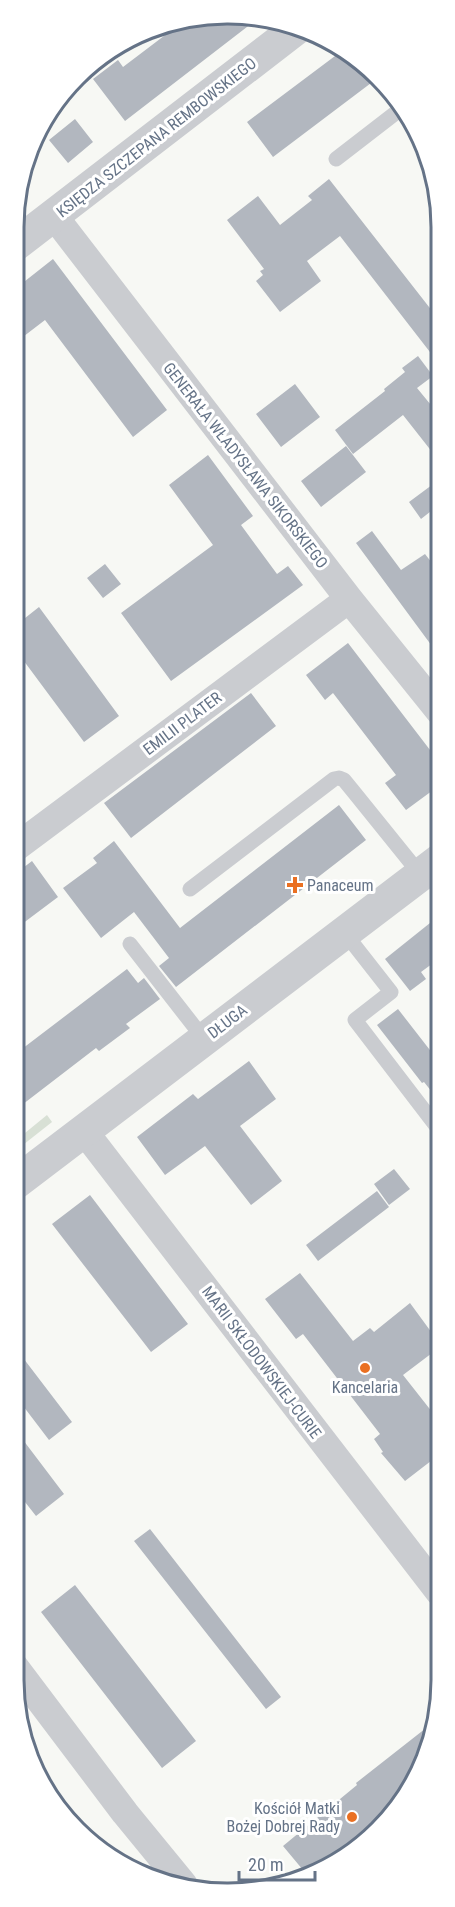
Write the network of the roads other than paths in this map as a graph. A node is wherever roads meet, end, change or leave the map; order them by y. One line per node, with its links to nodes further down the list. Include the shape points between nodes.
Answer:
1 (289, 34): 4 (street, KSIĘDZA SZCZEPANA REMBOWSKIEGO)
2 (396, 113): 3 (lane)
3 (336, 159)
4 (54, 216): 5 (street, KSIĘDZA SZCZEPANA REMBOWSKIEGO); 6 (street, GENERAŁA WŁADYSŁAWA SIKORSKIEGO)
5 (24, 238)
6 (349, 599): 7 (street, GENERAŁA WŁADYSŁAWA SIKORSKIEGO); 8 (street, EMILII PLATER)
7 (431, 701)
8 (24, 841)
9 (430, 867): 10 (lane, via 339,778); 11 (street, DŁUGA)
10 (190, 889)
11 (344, 932): 13 (street, DŁUGA); 14 (lane, via 391,992 355,1020)
12 (130, 944): 13 (lane)
13 (204, 1039): 15 (street, DŁUGA)
14 (431, 1119)
15 (84, 1131): 16 (street, DŁUGA); 17 (street, MARII SKŁODOWSKIEJ-CURIE)
16 (24, 1176)
17 (431, 1581)
18 (24, 1679): 19 (street)
19 (177, 1876)

